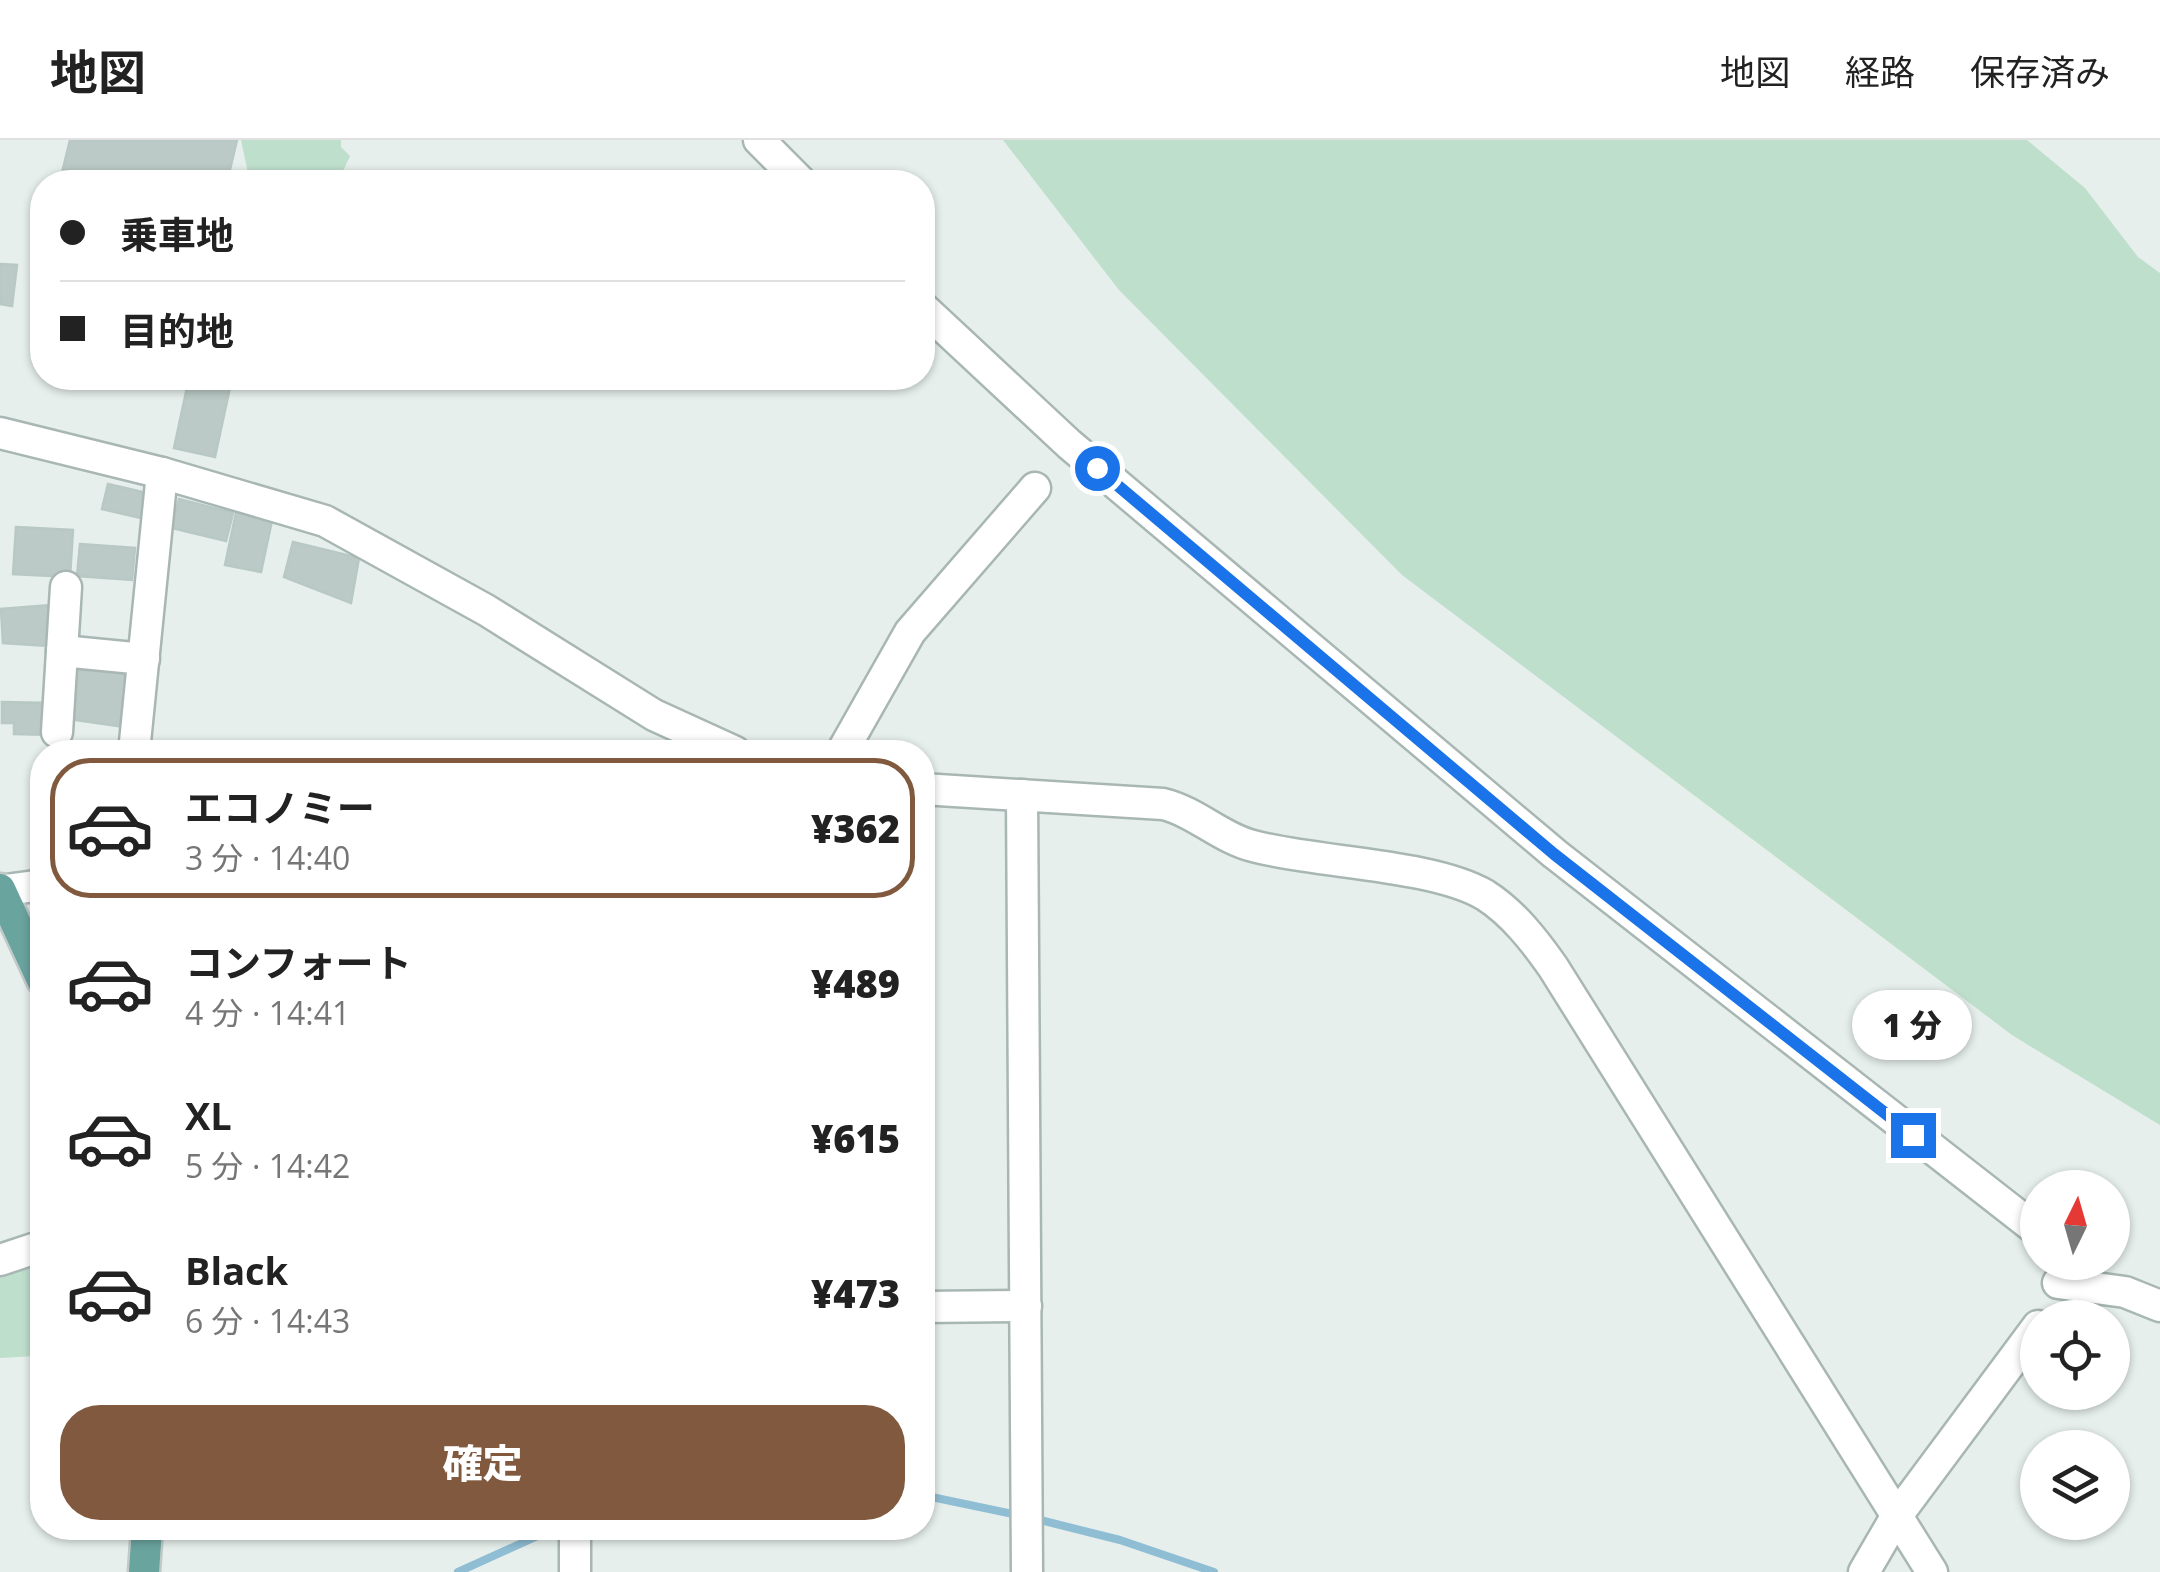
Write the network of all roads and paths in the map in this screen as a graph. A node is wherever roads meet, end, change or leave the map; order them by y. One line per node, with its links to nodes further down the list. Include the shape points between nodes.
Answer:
1 (759, 140): 2 (street)
2 (789, 170)
3 (935, 319): 19 (street, via 1069,444 1554,854)
4 (0, 433): 5 (street)
5 (162, 473): 9 (street); 12 (street, via 325,521 486,610 654,715)
6 (1035, 488): 13 (street, via 910,632)
7 (66, 587): 8 (street)
8 (62, 652): 9 (street); 10 (street)
9 (144, 659): 11 (street)
10 (57, 732)
11 (135, 740)
12 (709, 740)
13 (849, 740)
14 (935, 789): 15 (street)
15 (1022, 796): 23 (street); 27 (street, via 1181,808 1248,846 1438,879 1484,894 1506,912 1553,967)
16 (30, 887): 17 (street)
17 (0, 890): 18 (main road)
18 (30, 954)
19 (2020, 1217)
20 (30, 1250): 21 (street)
21 (0, 1260)
22 (2082, 1280): 24 (street)
23 (1026, 1306): 25 (street); 32 (street)
24 (2160, 1306)
25 (935, 1307)
26 (2020, 1350): 27 (street)
27 (1896, 1517): 33 (street); 34 (street)
28 (146, 1540): 30 (main road)
29 (575, 1540): 31 (street)
30 (144, 1572)
31 (575, 1572)
32 (1027, 1572)
33 (1864, 1572)
34 (1932, 1572)

